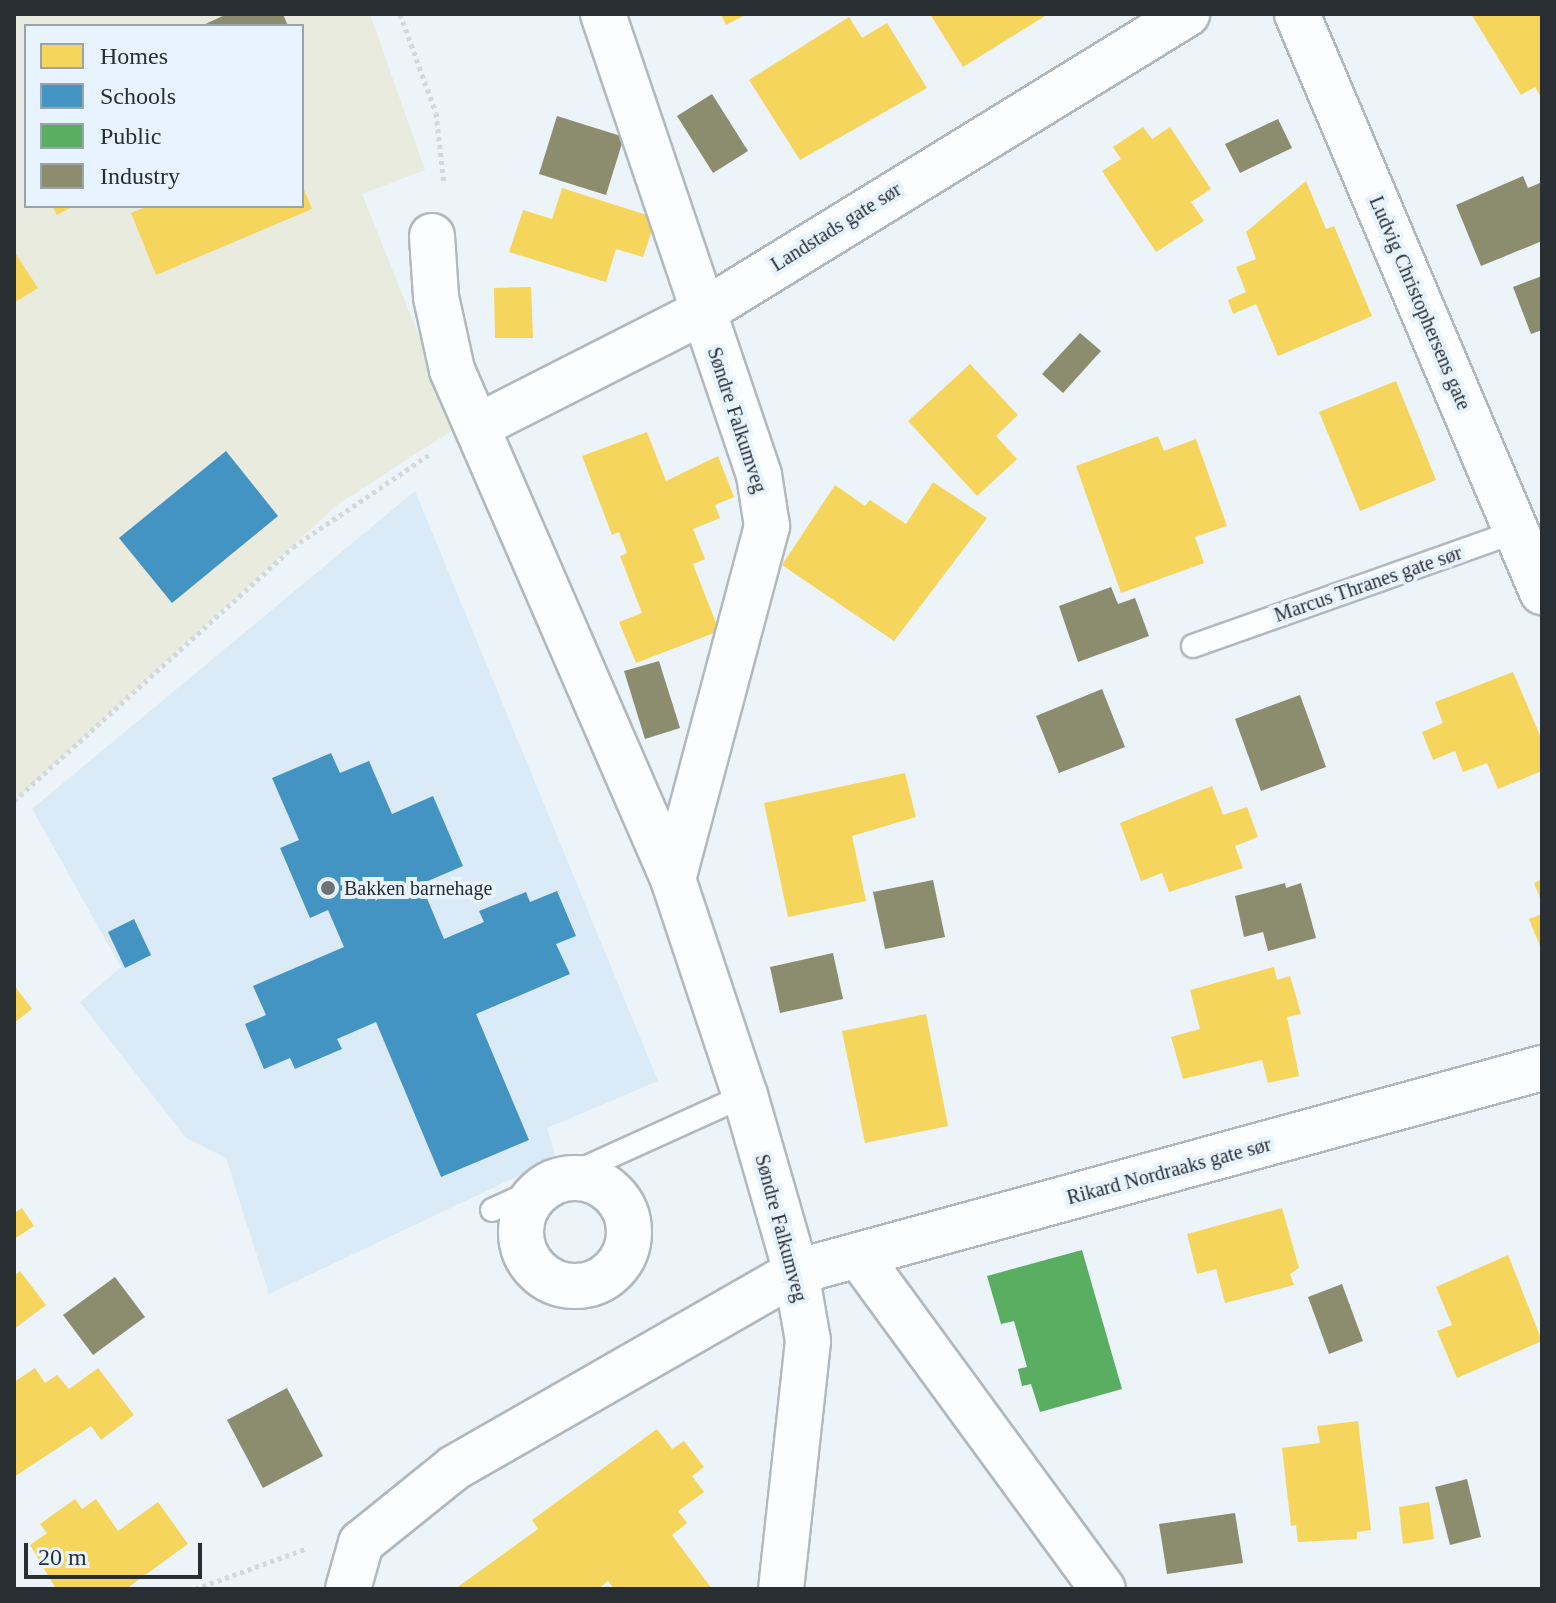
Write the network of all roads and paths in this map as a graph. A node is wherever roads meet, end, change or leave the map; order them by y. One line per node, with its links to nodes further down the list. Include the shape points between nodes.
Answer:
1 (400, 14): 5 (path, via 436,113 440,139 445,178)
2 (603, 14): 6 (street, Søndre Falkumveg)
3 (1187, 14): 6 (street, Landstads gate sør)
4 (1297, 14): 8 (street, Ludvig Christophersens gate)
5 (432, 236): 7 (street, Søndre Falkumveg, via 436,297 452,370)
6 (701, 313): 7 (street, Landstads gate sør); 12 (street, Søndre Falkumveg, via 759,475 767,526)
7 (478, 426): 11 (path, via 403,469 293,547); 12 (street, Søndre Falkumveg)
8 (1530, 527): 9 (street, Ludvig Christophersens gate); 10 (lane, Marcus Thranes gate sør)
9 (1542, 592)
10 (1193, 646)
11 (14, 801)
12 (673, 879): 14 (street, Søndre Falkumveg)
13 (1542, 1068): 16 (street, Rikard Nordraaks gate sør)
14 (745, 1095): 15 (lane); 17 (street, Søndre Falkumveg)
15 (492, 1210)
16 (859, 1256): 17 (street, Rikard Nordraaks gate sør); 22 (street)
17 (796, 1272): 18 (street, Rikard Nordraaks gate sør, via 454,1468); 21 (street, Søndre Falkumveg, via 808,1341)
18 (361, 1543): 19 (path, via 329,1541); 20 (street)
19 (195, 1589)
20 (348, 1589)
21 (781, 1589)
22 (1103, 1589)

